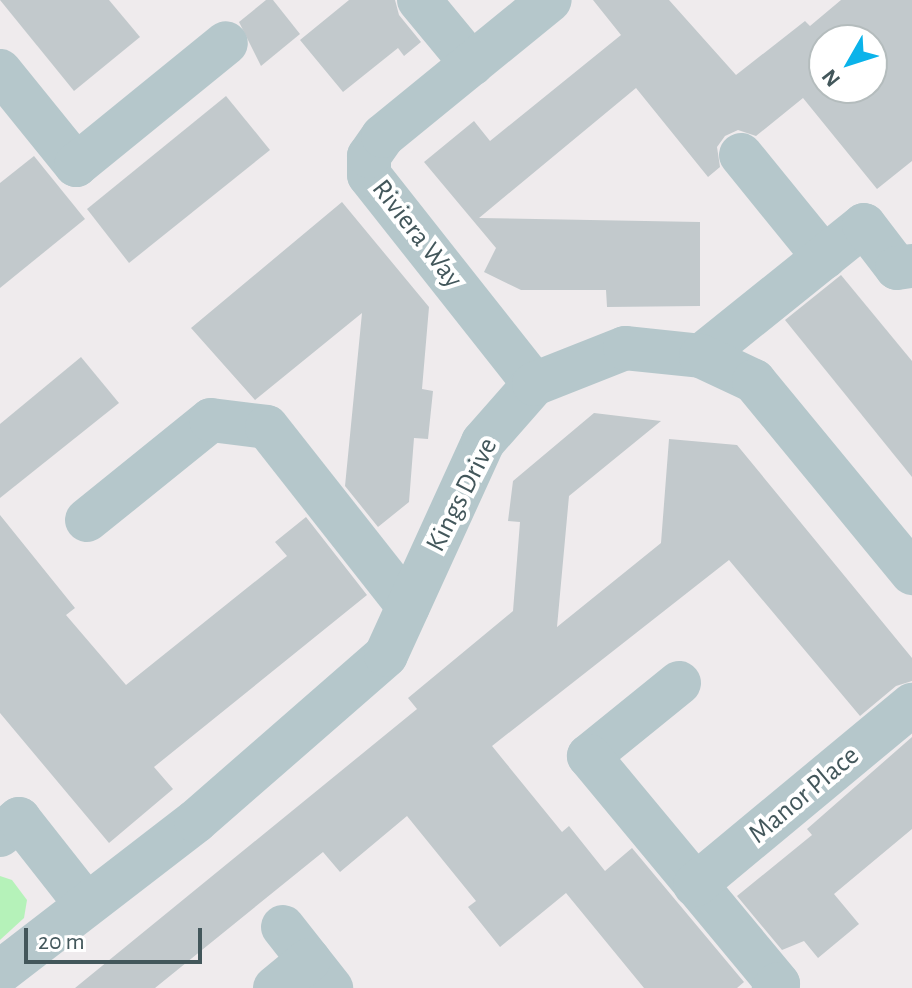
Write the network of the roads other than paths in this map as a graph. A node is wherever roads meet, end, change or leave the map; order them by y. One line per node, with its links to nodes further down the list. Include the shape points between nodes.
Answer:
1 (419, 0): 4 (street)
2 (550, 0): 4 (street, Riviera Way)
3 (226, 43): 5 (street, via 76,165)
4 (472, 64): 10 (street, Riviera Way, via 383,136 369,156 369,175)
5 (9, 100)
6 (741, 155): 7 (street)
7 (824, 257): 8 (street, via 864,225 897,268); 9 (street)
8 (912, 266)
9 (701, 356): 10 (street, Kings Drive, via 625,348); 12 (street, Kings Drive, via 754,381)
10 (534, 384): 13 (street, Kings Drive, via 483,442)
11 (87, 520): 13 (street, via 211,420 267,427)
12 (912, 573)
13 (408, 606): 18 (street, Kings Drive, via 386,655 196,821)
14 (679, 683): 17 (street, via 589,756)
15 (912, 705): 17 (street, Manor Place)
16 (6, 817): 18 (street)
17 (695, 885): 22 (street, via 778,984)
18 (86, 904): 20 (street, Kings Drive)
19 (308, 958): 21 (street)
20 (0, 972)
21 (275, 988)
22 (774, 988)

